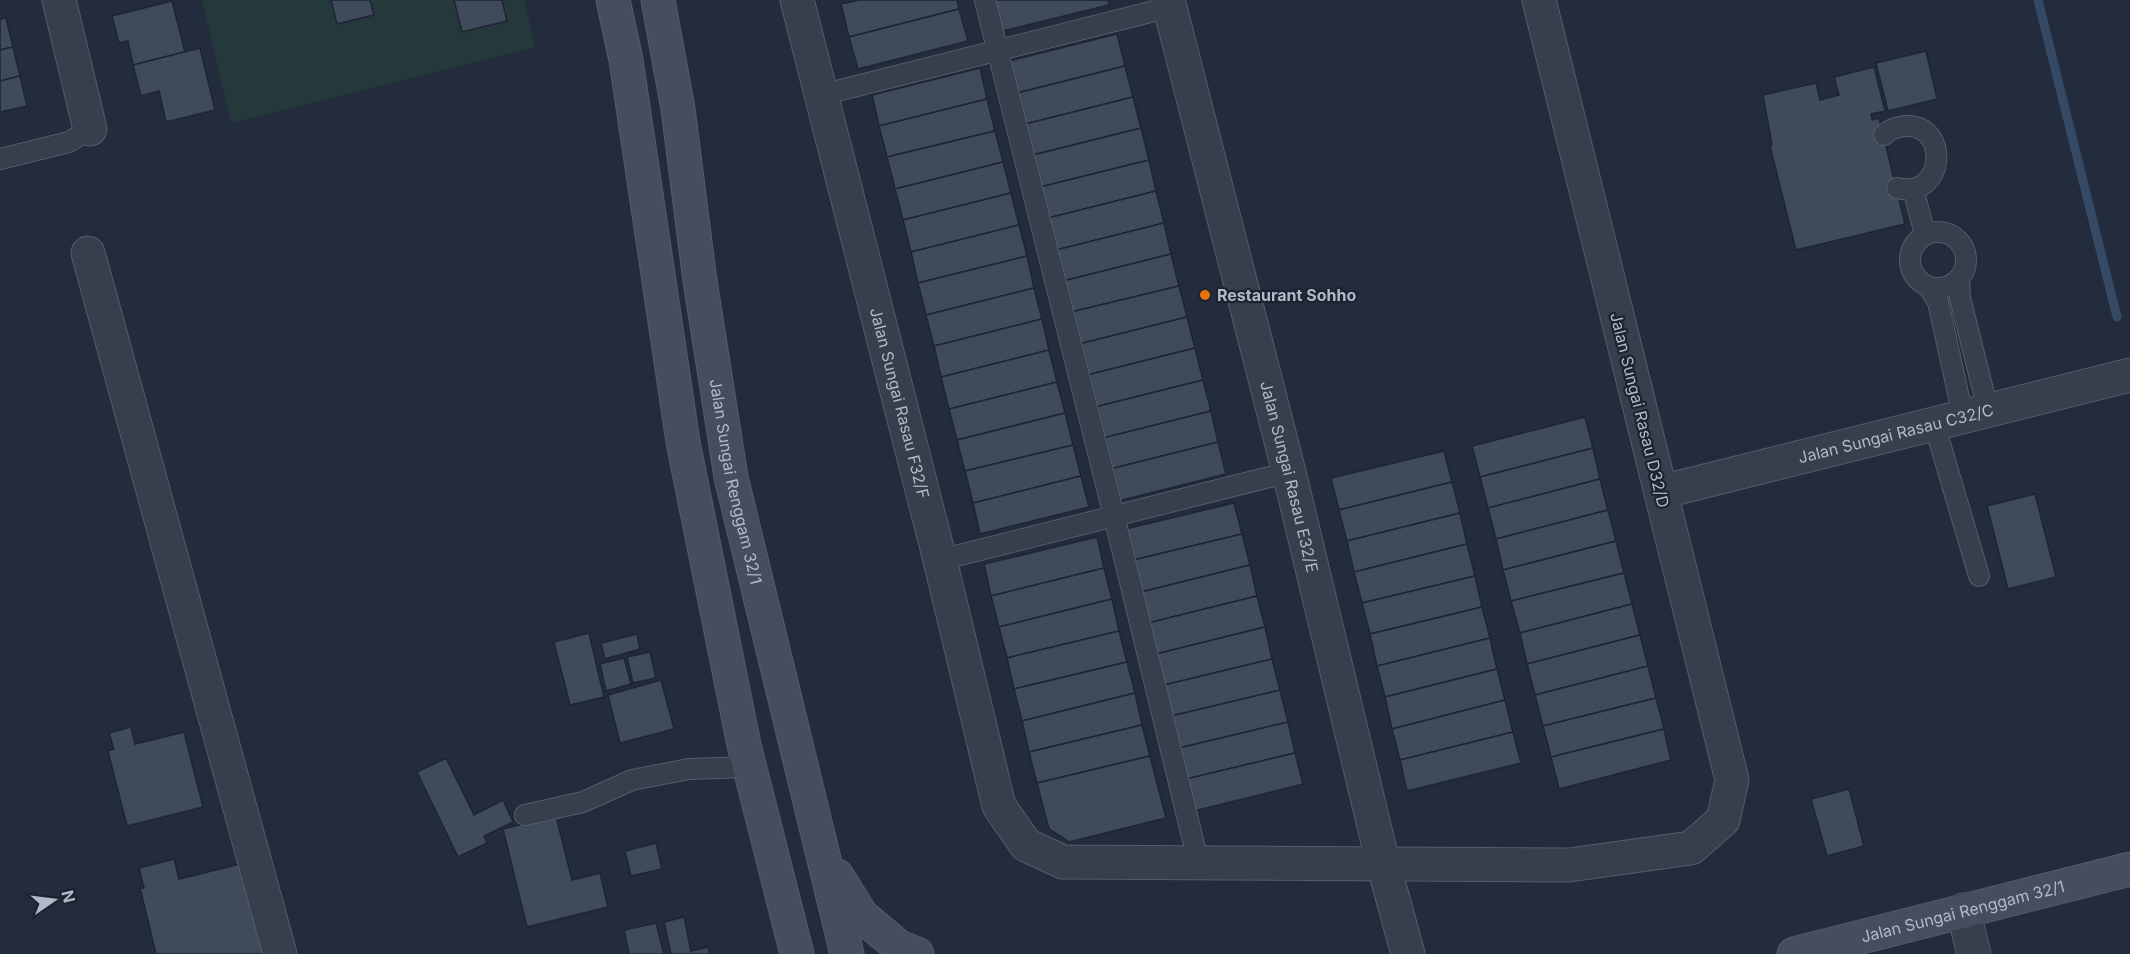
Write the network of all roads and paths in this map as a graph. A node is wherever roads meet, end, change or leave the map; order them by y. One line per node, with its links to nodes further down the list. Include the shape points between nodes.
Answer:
1 (59, 0): 10 (street)
2 (613, 0): 24 (main road, via 626,60 682,442)
3 (658, 0): 26 (main road, Jalan Sungai Renggam 32/1, via 678,109 731,477)
4 (797, 0): 9 (street, Jalan Sungai Rasau F32/F)
5 (985, 0): 8 (lane)
6 (1539, 0): 20 (street, Jalan Sungai Rasau D32/D)
7 (1169, 3): 8 (lane); 19 (street, Jalan Sungai Rasau E32/E)
8 (997, 51): 9 (lane); 21 (lane)
9 (821, 94): 22 (street, Jalan Sungai Rasau F32/F)
10 (90, 129): 12 (lane, via 69,142)
11 (1884, 135): 13 (lane, via 1910,126 1922,131 1937,150 1937,163 1925,184 1905,188)
12 (0, 159)
13 (1925, 234): 15 (lane, via 1947,233 1964,247 1965,270); 16 (lane, via 1911,250 1910,262 1912,273)
14 (88, 254): 32 (street)
15 (1959, 279): 16 (lane, via 1951,286); 18 (lane)
16 (1929, 288): 18 (lane, via 1938,302)
17 (2130, 375): 18 (street, Jalan Sungai Rasau C32/C)
18 (1962, 416): 20 (street, Jalan Sungai Rasau C32/C); 23 (lane)
19 (1288, 472): 21 (lane); 28 (street, Jalan Sungai Rasau E32/E)
20 (1661, 492): 28 (street, Jalan Sungai Rasau D32/D, via 1732,780 1723,820 1691,848 1569,866)
21 (1114, 516): 22 (lane); 27 (lane)
22 (940, 560): 27 (street, Jalan Sungai Rasau F32/F, via 999,806 1026,845 1063,862)
23 (1979, 576)
24 (749, 767): 25 (lane, via 689,769 632,780 583,802); 30 (main road)
25 (525, 815)
26 (821, 852): 35 (main road, Jalan Sungai Renggam 32/1); 36 (main road, via 862,916 899,947)
27 (1198, 861): 28 (street)
28 (1383, 863): 37 (street, Jalan Sungai Rasau E32/E)
29 (2130, 869): 31 (main road, Jalan Sungai Renggam 32/1)
30 (783, 904): 33 (main road); 34 (main road)
31 (1963, 910): 38 (main road, Jalan Sungai Renggam 32/1); 39 (street)
32 (280, 954)
33 (775, 954)
34 (797, 954)
35 (847, 954)
36 (917, 954)
37 (1408, 954)
38 (1794, 954)
39 (1974, 954)

